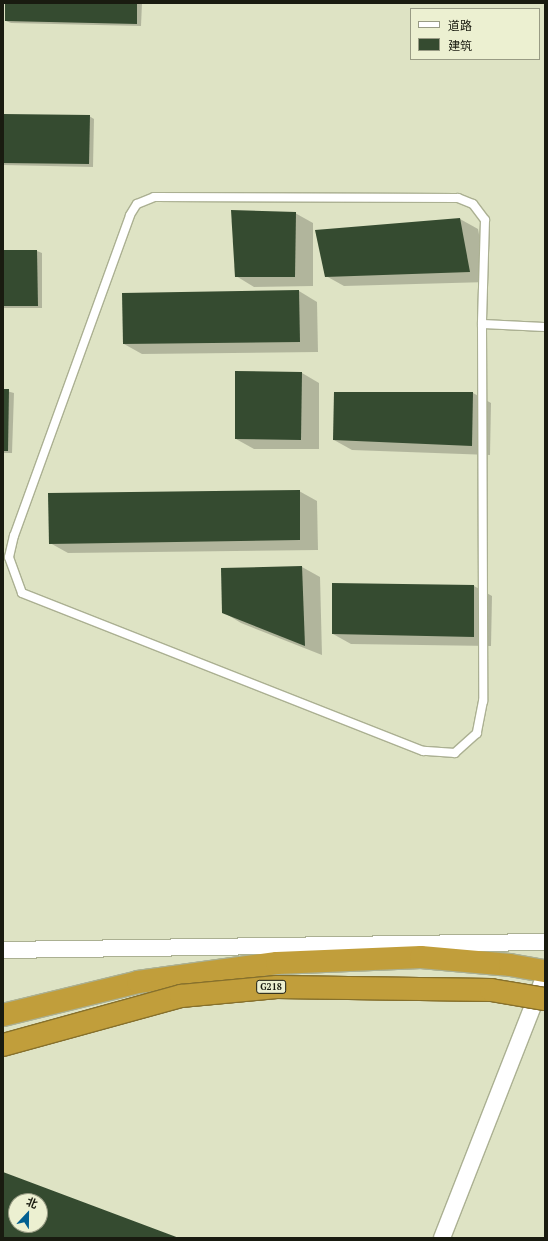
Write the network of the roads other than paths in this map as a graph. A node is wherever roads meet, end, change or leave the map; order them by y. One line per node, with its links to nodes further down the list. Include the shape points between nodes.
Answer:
1 (482, 324): 1 (lane, via 486,220 473,204 458,198 154,197 137,204 130,215 14,536 9,557 22,593 423,751 456,753 477,733 483,701); 2 (lane)
2 (545, 327)
3 (545, 942): 4 (street)
4 (3, 950)
5 (545, 971): 8 (highway, G218, via 510,964 421,957 277,963 138,982)
6 (545, 975): 10 (street)
7 (545, 999): 9 (highway, G218, bridge, via 491,990 277,987 181,996)
8 (3, 1015)
9 (3, 1045)
10 (442, 1238)

